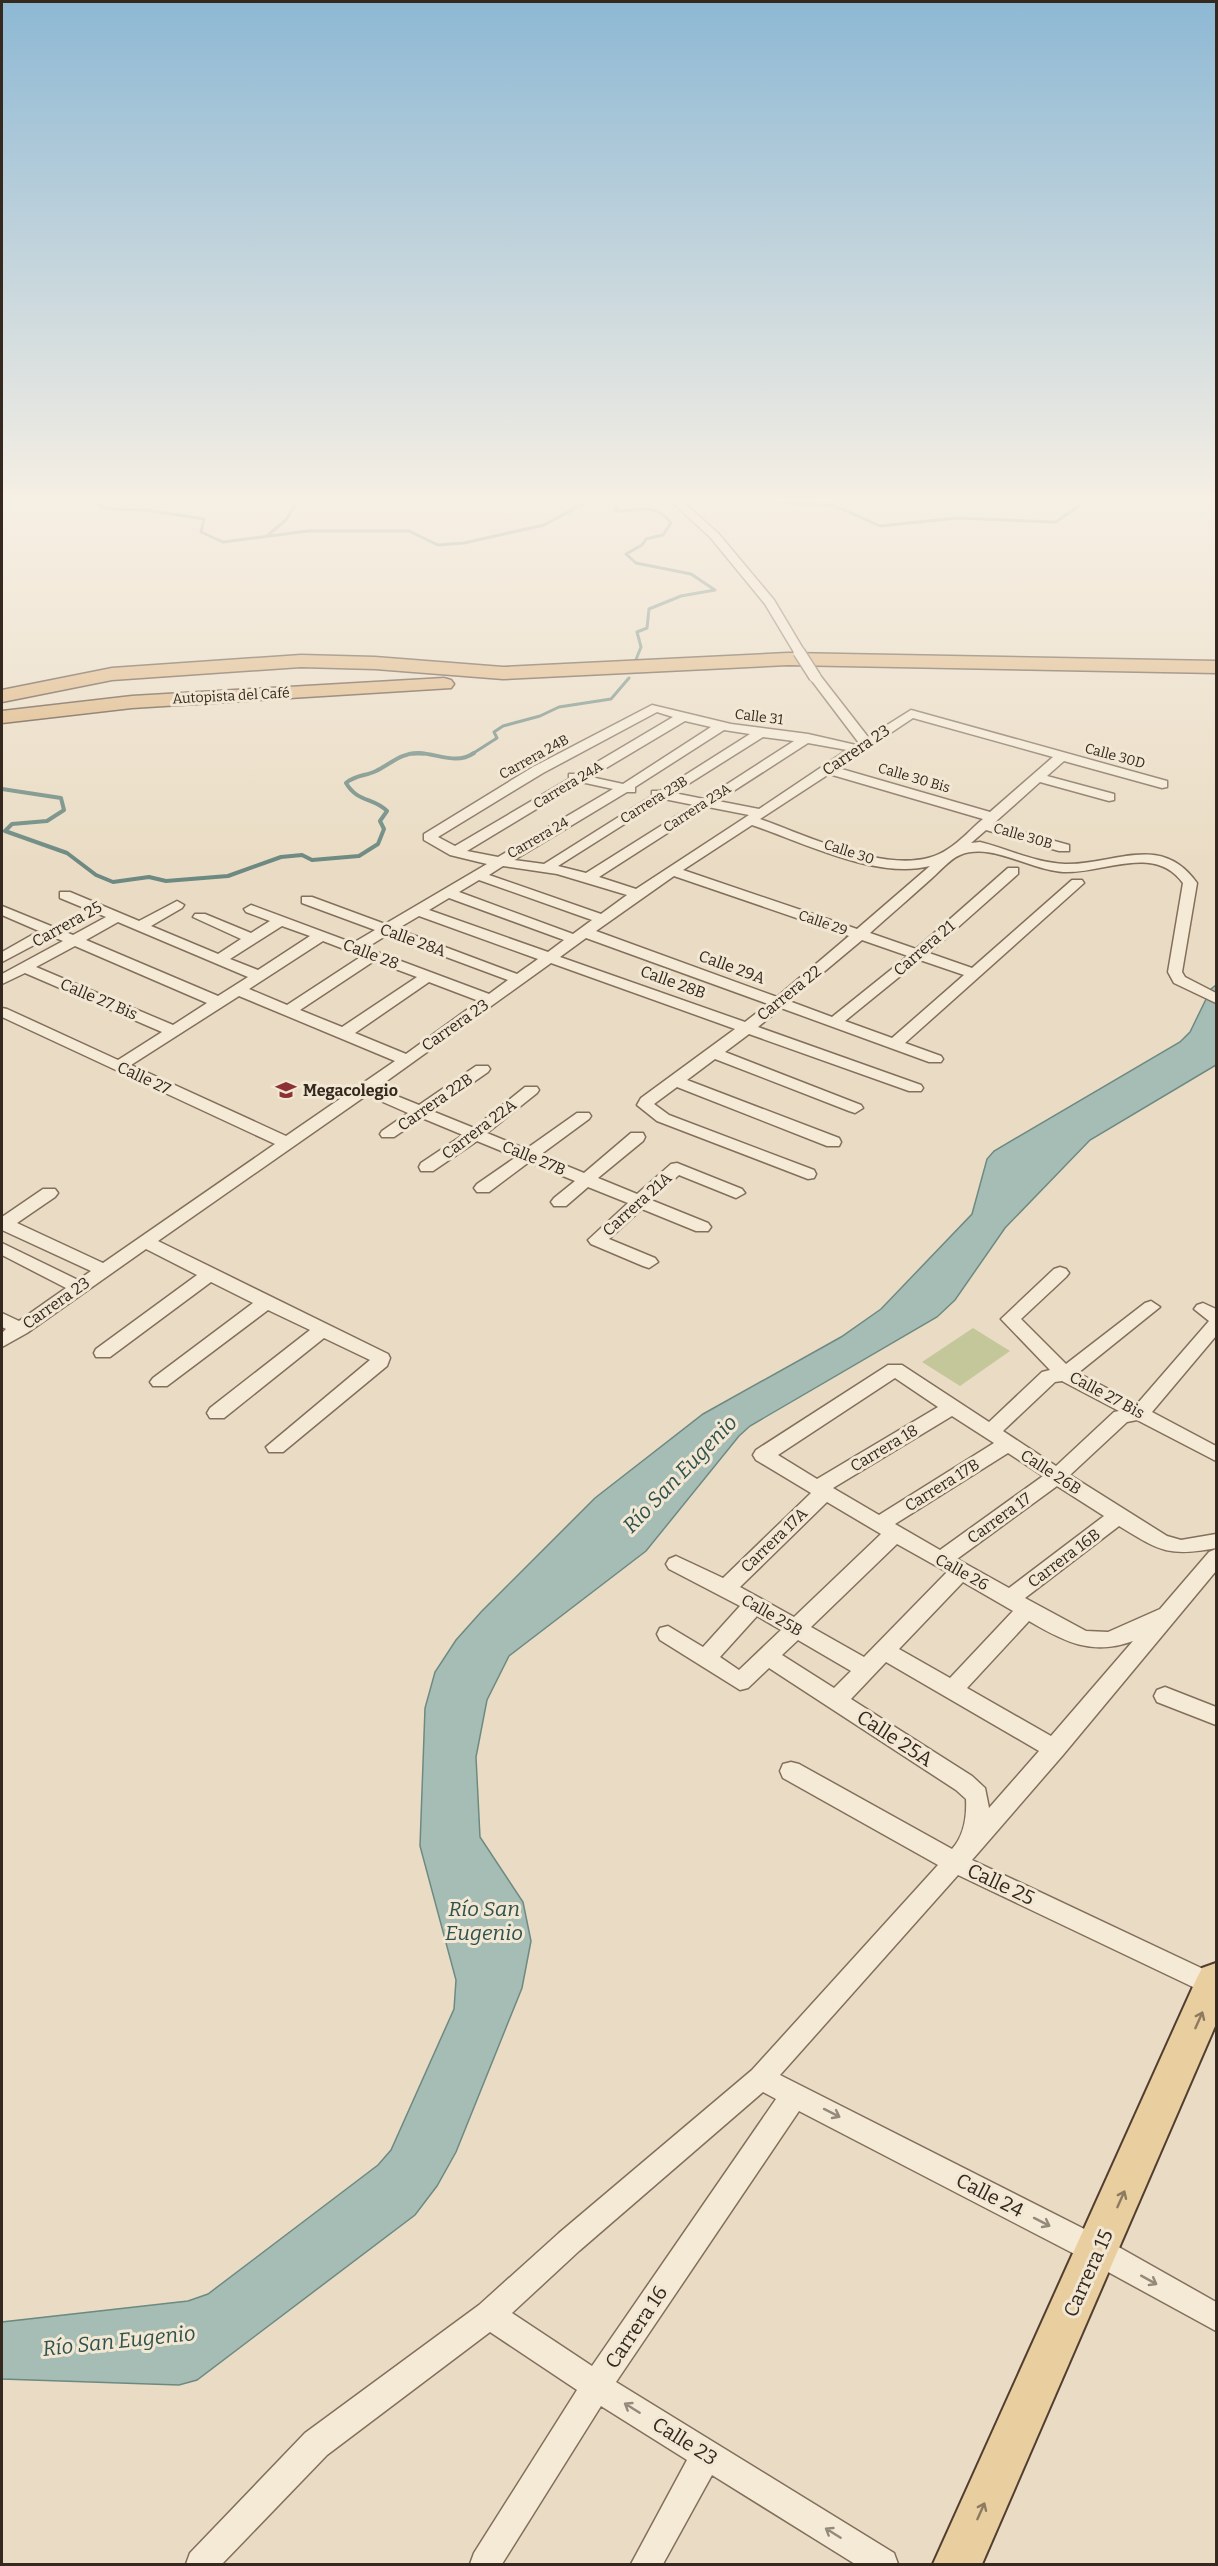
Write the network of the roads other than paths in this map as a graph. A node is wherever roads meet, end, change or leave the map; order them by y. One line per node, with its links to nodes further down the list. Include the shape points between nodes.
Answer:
1 (782, 623): 12 (street, bridge, via 815,677 858,730)
2 (1216, 667): 4 (highway, Autopista del Café, via 788,659)
3 (1216, 673): 4 (highway, Autopista del Café, via 768,666)
4 (446, 676): 4 (highway, via 289,665 252,669 240,678 245,686 260,690); 5 (highway, Autopista del Café, via 321,661 225,664 112,674); 7 (highway, Autopista del Café)
5 (2, 696): 7 (highway, via 100,679 190,670 213,675 218,683 200,693)
6 (656, 708): 8 (street, Calle 31); 15 (street, Carrera 24B)
7 (2, 717)
8 (682, 717): 9 (street, Calle 31); 17 (street, Carrera 24A)
9 (720, 727): 10 (street, Calle 31); 19 (street, Carrera 24)
10 (762, 732): 11 (street, Calle 31); 20 (street, Carrera 23B)
11 (808, 738): 12 (street, Calle 31); 22 (street, Carrera 23A)
12 (862, 746): 13 (street, Carrera 23, via 911,714); 14 (street, Carrera 23)
13 (1061, 757): 16 (street, Carrera 22); 18 (street, Calle 30D)
14 (827, 769): 23 (street, Carrera 23); 24 (street, Calle 30 Bis)
15 (538, 770): 17 (street, Calle 30); 26 (street, Carrera 24B, via 429,837)
16 (1038, 777): 21 (street); 24 (street, Carrera 22)
17 (579, 778): 19 (street, Calle 30); 26 (street, Carrera 24A)
18 (1162, 784)
19 (625, 788): 20 (street, Calle 30); 28 (street, Carrera 24)
20 (663, 795): 22 (street, Calle 30); 29 (street, Carrera 23B)
21 (1109, 797)
22 (706, 803): 23 (street, Calle 30); 33 (street, Carrera 23A)
23 (755, 817): 27 (street, Calle 30, via 888,864 914,865); 30 (street, Carrera 23)
24 (988, 821): 25 (street, Calle 30B); 27 (street, Carrera 22)
25 (1064, 848)
26 (455, 852): 28 (street)
27 (950, 854): 52 (street, Carrera 22); 69 (street, Calle 30, via 980,846 1065,868 1145,858 1177,868 1190,883 1175,972 1179,980)
28 (501, 860): 29 (street); 32 (street, Carrera 24)
29 (553, 869): 33 (street); 35 (street, Carrera 23B)
30 (672, 871): 37 (street, Carrera 23); 52 (street, Calle 29)
31 (1013, 871): 58 (street, Carrera 21)
32 (477, 875): 35 (street); 36 (street, Carrera 24)
33 (587, 879): 37 (street)
34 (1077, 882): 63 (street)
35 (526, 892): 46 (street)
36 (447, 893): 43 (street, Carrera 24); 51 (street)
37 (638, 894): 46 (street, Carrera 23)
38 (65, 895): 44 (street)
39 (307, 900): 50 (street, Calle 28A)
40 (177, 905): 48 (street)
41 (251, 909): 47 (street, Calle 28)
42 (2, 910): 49 (street)
43 (418, 911): 50 (street, Carrera 24); 60 (street, Calle 28B)
44 (117, 917): 48 (street); 55 (street, Carrera 25)
45 (200, 917): 54 (street)
46 (602, 919): 51 (street, Carrera 23)
47 (281, 920): 53 (street, Calle 28); 54 (street)
48 (141, 926): 61 (street)
49 (51, 930): 55 (street); 59 (street)
50 (386, 930): 56 (street, Carrera 24); 66 (street, Calle 28A)
51 (579, 935): 60 (street, Carrera 23); 72 (street, Calle 29A)
52 (858, 935): 58 (street, Calle 29); 72 (street, Carrera 22)
53 (321, 936): 56 (street, Calle 28); 64 (street)
54 (253, 939): 61 (street)
55 (74, 940): 62 (street, Carrera 25); 71 (street)
56 (356, 948): 57 (street, Calle 28)
57 (373, 955): 65 (street, Calle 28); 73 (street)
58 (918, 955): 63 (street, Calle 29); 75 (street, Carrera 21)
59 (2, 957)
60 (549, 957): 66 (street, Carrera 23); 76 (street, Calle 28B)
61 (220, 959): 64 (street)
62 (25, 968): 67 (street, Carrera 25); 77 (street, Calle 27 Bis)
63 (975, 974): 79 (street)
64 (259, 976): 68 (street)
65 (428, 976): 70 (street, Calle 28); 78 (street)
66 (518, 979): 70 (street, Carrera 23)
67 (2, 980)
68 (238, 990): 71 (street); 73 (street)
69 (1216, 999)
70 (491, 1000): 81 (street, Carrera 23)
71 (219, 1002): 77 (street)
72 (778, 1003): 75 (street, Calle 29A); 76 (street, Carrera 22)
73 (288, 1011): 78 (street)
74 (2, 1012): 83 (street, Calle 27)
75 (834, 1023): 79 (street, Calle 29A)
76 (746, 1028): 80 (street, Carrera 22); 86 (street, Calle 28B)
77 (174, 1031): 83 (street)
78 (344, 1034): 81 (street)
79 (894, 1044): 82 (street, Calle 29A)
80 (713, 1053): 85 (street, Carrera 22); 89 (street)
81 (407, 1059): 87 (street, Carrera 23)
82 (935, 1059)
83 (119, 1066): 96 (street, Calle 27)
84 (482, 1069): 90 (street, Carrera 22B)
85 (675, 1081): 95 (street); 99 (street, Carrera 22, via 647,1101 649,1110)
86 (915, 1088)
87 (365, 1089): 90 (street, Calle 27B); 96 (street, Carrera 23)
88 (531, 1090): 93 (street, Carrera 22A)
89 (855, 1108)
90 (421, 1112): 92 (street, Carrera 22B); 93 (street, Calle 27B)
91 (583, 1116): 97 (street)
92 (388, 1134)
93 (476, 1134): 97 (street, Calle 27B); 98 (street, Carrera 22A)
94 (638, 1137): 100 (street)
95 (833, 1142)
96 (288, 1143): 108 (street, Carrera 23)
97 (529, 1156): 100 (street, Calle 27B); 101 (street)
98 (427, 1167)
99 (807, 1174)
100 (587, 1180): 104 (street, Calle 27B); 105 (street)
101 (483, 1188)
102 (49, 1193): 106 (street)
103 (735, 1193): 104 (street, Carrera 21A, via 677,1168)
104 (639, 1201): 107 (street, Calle 27B); 110 (street, Carrera 21A, via 597,1239)
105 (560, 1202)
106 (3, 1224): 111 (street)
107 (702, 1227)
108 (143, 1241): 111 (street, Carrera 23); 112 (street)
109 (2, 1248): 114 (street)
110 (650, 1262)
111 (103, 1270): 114 (street, Carrera 23)
112 (211, 1273): 115 (street); 122 (street)
113 (1060, 1273): 123 (street, Calle 27 Bis, via 1010,1319)
114 (79, 1288): 119 (street, Carrera 23)
115 (266, 1302): 120 (street); 124 (street)
116 (1151, 1307): 123 (street)
117 (2, 1319): 119 (street)
118 (1216, 1325): 127 (street)
119 (20, 1329): 121 (street, Carrera 23)
120 (323, 1329): 126 (street); 129 (street, via 377,1355 380,1362)
121 (2, 1341)
122 (103, 1353)
123 (1065, 1374): 127 (street, Calle 27 Bis); 128 (street, via 1049,1376)
124 (160, 1382)
125 (952, 1407): 128 (street, Calle 26B); 131 (street, Calle 26B, via 895,1369); 133 (street, Carrera 18)
126 (217, 1413)
127 (1140, 1413): 130 (street, Calle 27 Bis); 132 (street, Carrera 17, via 1121,1417)
128 (999, 1438): 132 (street, Calle 26B); 135 (street, Carrera 17B)
129 (276, 1447)
130 (1216, 1454)
131 (763, 1455): 133 (street, Calle 26)
132 (1057, 1476): 134 (street, Calle 26B); 138 (street, Carrera 17)
133 (821, 1491): 135 (street, Calle 26); 141 (street, Carrera 17A)
134 (1118, 1516): 136 (street, Calle 26B, via 1160,1541 1180,1547); 142 (street, Carrera 16B)
135 (886, 1530): 138 (street, Calle 26); 145 (street)
136 (1216, 1541)
137 (1216, 1557): 144 (street)
138 (941, 1560): 140 (street, Calle 26)
139 (676, 1564): 141 (street, Calle 25B)
140 (961, 1571): 142 (street, Calle 26); 147 (street)
141 (725, 1588): 143 (street, Calle 25B)
142 (1019, 1604): 144 (street, Calle 26, via 1091,1641 1125,1634); 151 (street, Carrera 16B)
143 (754, 1605): 145 (street, Calle 25B); 149 (street)
144 (1170, 1613): 155 (street)
145 (795, 1628): 148 (street); 150 (street, Calle 25B)
146 (668, 1634): 149 (street)
147 (883, 1650): 150 (street); 151 (street)
148 (767, 1656): 149 (street, via 740,1682); 153 (street, Calle 25A)
149 (705, 1659)
150 (866, 1669): 153 (street)
151 (951, 1691): 155 (street)
152 (1164, 1696): 154 (street)
153 (836, 1700): 157 (street, Calle 25A, via 977,1795 978,1811)
154 (1216, 1716)
155 (1055, 1749): 157 (street)
156 (791, 1771): 157 (street, Calle 25)
157 (963, 1855): 158 (street, Calle 25); 159 (street)
158 (1216, 1984): 161 (main road, Carrera 15, one-way to 158)
159 (761, 2078): 160 (street, Calle 24); 162 (street)
160 (795, 2094): 161 (street, Calle 24, one-way to 161); 164 (street, Carrera 16)
161 (1098, 2251): 163 (street, Calle 24, one-way to 163); 170 (main road, Carrera 15, one-way to 161)
162 (489, 2315): 164 (street, Calle 23); 166 (street, via 316,2444)
163 (1216, 2317)
164 (596, 2386): 165 (street, Calle 23, one-way to 164); 167 (street, Carrera 16)
165 (707, 2454): 168 (street); 169 (street, Calle 23, one-way to 165)
166 (201, 2565)
167 (485, 2565)
168 (646, 2565)
169 (883, 2565)
170 (957, 2565)

